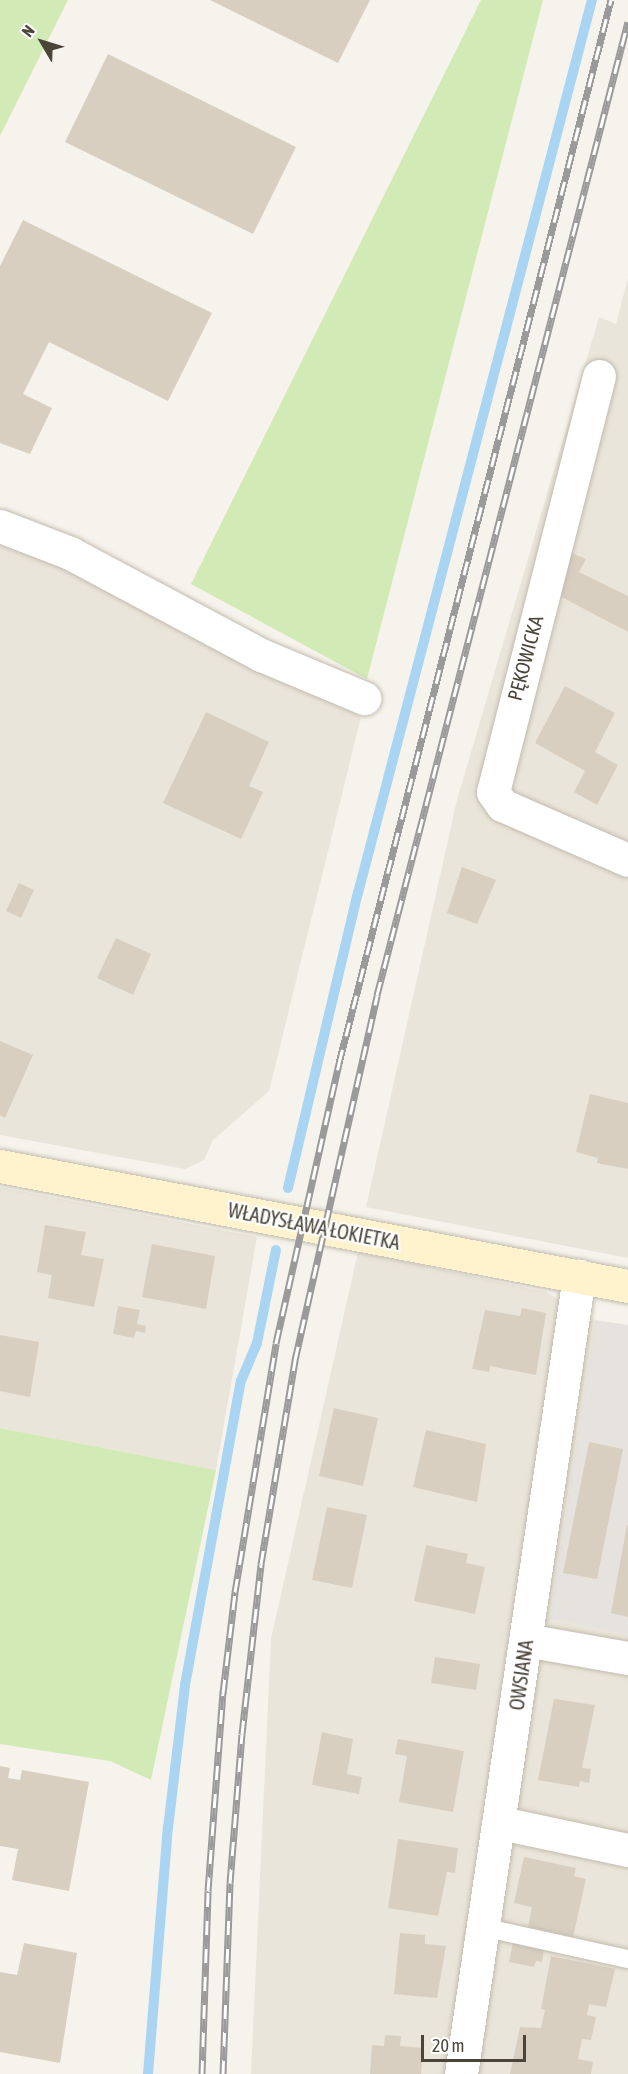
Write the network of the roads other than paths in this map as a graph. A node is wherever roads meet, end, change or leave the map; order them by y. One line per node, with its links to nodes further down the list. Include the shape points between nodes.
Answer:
1 (599, 376): 4 (street, PĘKOWICKA, via 493,792 502,805)
2 (0, 526): 3 (street, via 70,553 261,655)
3 (364, 698)
4 (628, 860)
5 (0, 1166): 6 (street, WŁADYSŁAWA ŁOKIETKA)
6 (579, 1276): 7 (street, WŁADYSŁAWA ŁOKIETKA); 8 (street, OWSIANA)
7 (628, 1286)
8 (526, 1640): 9 (street); 10 (street, OWSIANA)
9 (628, 1658)
10 (501, 1823): 11 (street); 12 (street, OWSIANA)
11 (628, 1850)
12 (482, 1927): 13 (lane); 14 (street, OWSIANA)
13 (628, 1959)
14 (461, 2074)

